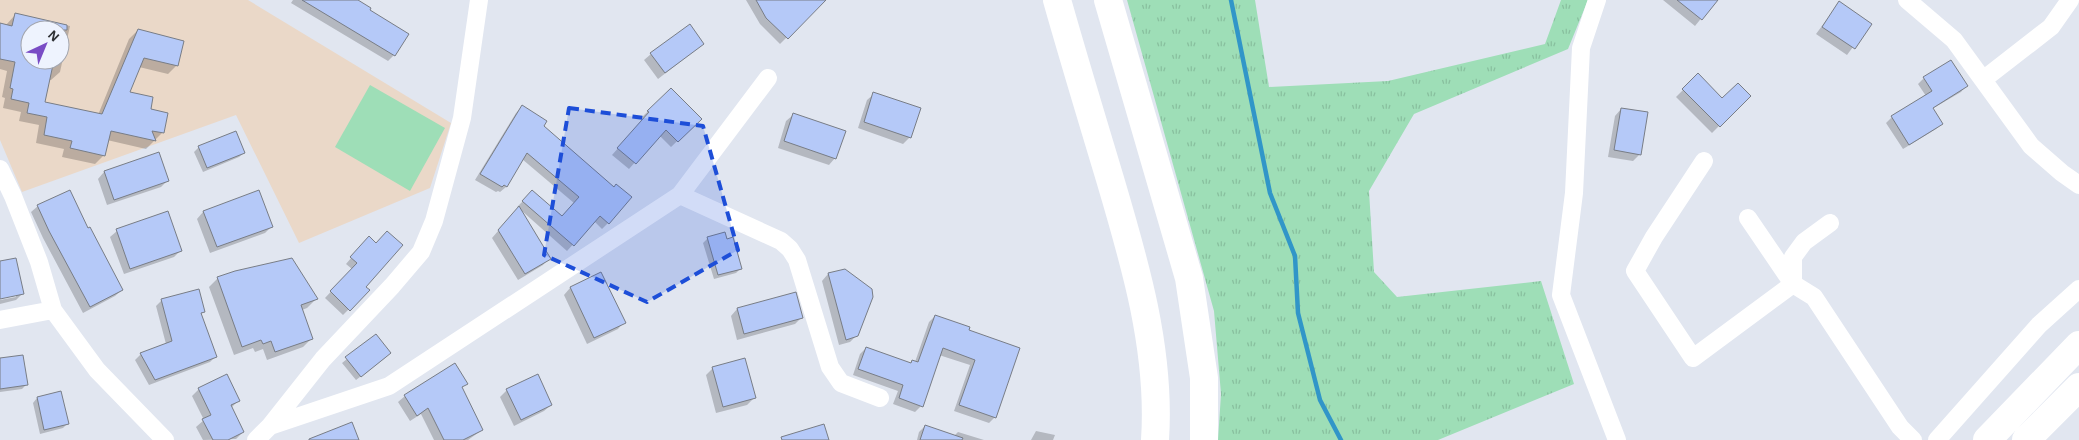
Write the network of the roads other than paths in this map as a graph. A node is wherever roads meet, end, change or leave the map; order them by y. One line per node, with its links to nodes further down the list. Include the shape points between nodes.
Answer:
1 (479, 0): 22 (street, via 462,118 434,221 421,252 323,359)
2 (1057, 0): 25 (main road, via 1141,289 1153,370)
3 (1108, 0): 26 (main road, via 1189,278 1204,378)
4 (1597, 0): 27 (street, via 1581,48 1574,193 1561,295)
5 (1907, 0): 8 (street, via 1954,40)
6 (2070, 0): 8 (street, via 2051,27)
7 (768, 78): 12 (street)
8 (1984, 79): 11 (street, via 2031,146)
9 (1704, 161): 15 (street, via 1635,271 1693,358)
10 (0, 169): 17 (street, via 38,262)
11 (2079, 185)
12 (680, 195): 21 (street, via 781,241 790,249 797,260 830,367 841,383); 22 (street, via 389,386)
13 (1748, 218): 15 (street)
14 (1830, 223): 15 (street, via 1804,242 1793,257)
15 (1793, 284): 28 (street, via 1814,297 1900,427)
16 (2079, 289): 29 (street, via 2039,326)
17 (53, 310): 18 (street); 23 (street, via 97,370)
18 (0, 320)
19 (2079, 345): 30 (main road)
20 (2079, 387): 31 (main road)
21 (880, 398)
22 (270, 426): 24 (street)
23 (165, 440)
24 (256, 440)
25 (1155, 440)
26 (1204, 440)
27 (1617, 440)
28 (1913, 440)
29 (1937, 440)
30 (1987, 440)
31 (2026, 440)

